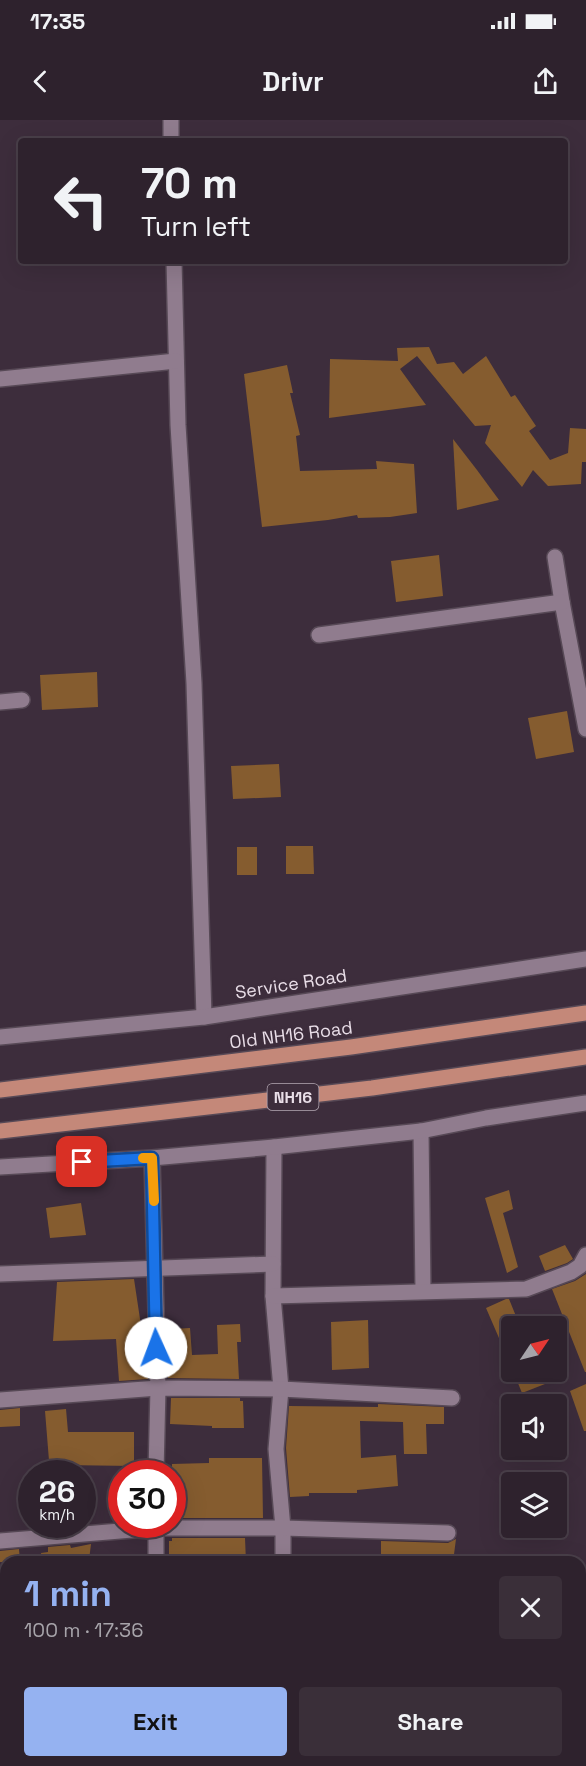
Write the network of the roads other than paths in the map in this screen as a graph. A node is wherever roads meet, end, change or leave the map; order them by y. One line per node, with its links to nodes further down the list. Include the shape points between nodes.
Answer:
1 (171, 120): 2 (street)
2 (171, 138)
3 (174, 264): 4 (street)
4 (176, 361): 5 (street); 14 (street, via 195,683)
5 (0, 379)
6 (555, 557): 7 (street)
7 (562, 602): 8 (street); 11 (street)
8 (319, 636)
9 (22, 699): 10 (street)
10 (0, 702)
11 (586, 729)
12 (586, 959): 14 (street, Service Road)
13 (586, 1013): 17 (main road, Old NH16 Road, via 351,1047)
14 (204, 1017): 15 (street, Service Road)
15 (0, 1037)
16 (586, 1057): 19 (main road, NH16, via 372,1088)
17 (0, 1090)
18 (586, 1103): 20 (street)
19 (0, 1131)
20 (421, 1131): 21 (street); 28 (street)
21 (274, 1147): 22 (street); 25 (street)
22 (152, 1158): 23 (street); 26 (street)
23 (0, 1167)
24 (586, 1255): 28 (street, via 571,1272 526,1289)
25 (273, 1264): 26 (street); 29 (street)
26 (154, 1268): 27 (street); 30 (street)
27 (0, 1274)
28 (423, 1291): 29 (street)
29 (273, 1296): 31 (street)
30 (158, 1388): 31 (street); 33 (street); 34 (street)
31 (281, 1389): 32 (street); 36 (street, via 276,1449)
32 (452, 1398)
33 (0, 1400)
34 (156, 1460)
35 (186, 1526): 36 (street)
36 (283, 1528): 38 (street); 42 (street)
37 (108, 1530): 40 (street)
38 (448, 1533)
39 (156, 1538): 41 (street)
40 (0, 1540)
41 (156, 1556)
42 (283, 1556)

